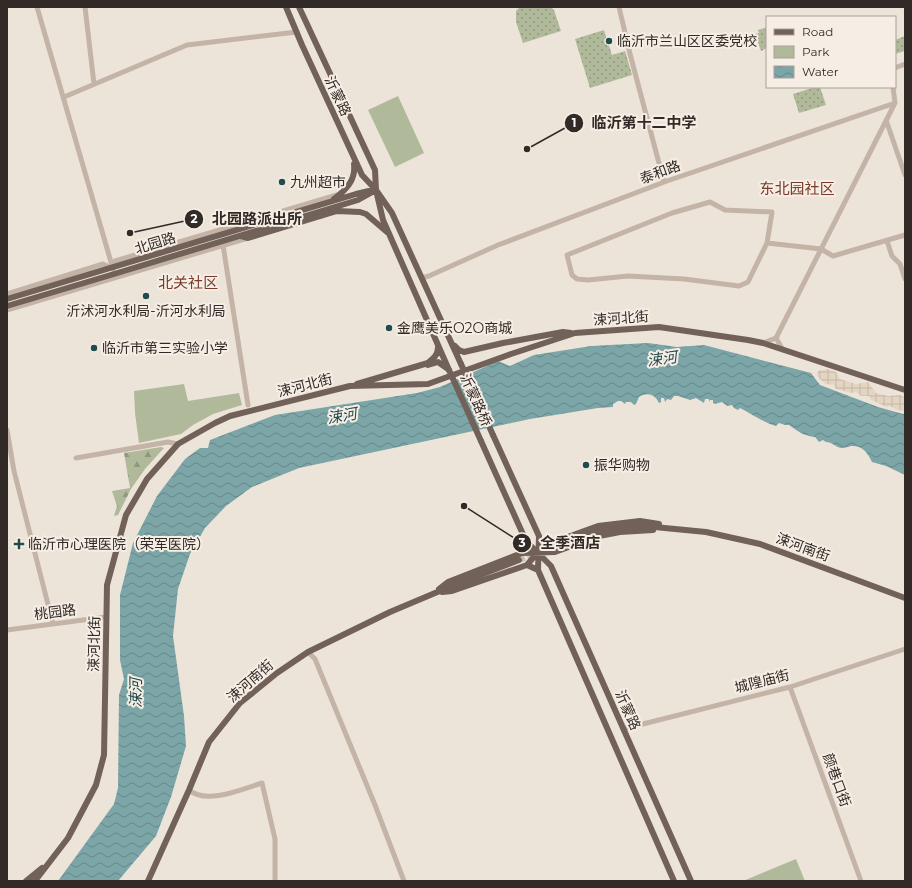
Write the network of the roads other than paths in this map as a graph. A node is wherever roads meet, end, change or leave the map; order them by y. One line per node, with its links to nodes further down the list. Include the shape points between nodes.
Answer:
1 (37, 7): 13 (street)
2 (85, 7): 11 (street)
3 (282, 7): 8 (main road)
4 (286, 7): 8 (main road, 沂蒙路)
5 (299, 7): 9 (main road, 沂蒙路)
6 (304, 7): 9 (main road)
7 (619, 7): 18 (street)
8 (292, 20): 10 (main road, 沂蒙路)
9 (308, 28): 19 (main road, 沂蒙路, via 375,170)
10 (297, 32): 11 (street, via 187,45); 16 (main road, 沂蒙路)
11 (94, 84): 13 (street)
12 (893, 88): 14 (street)
13 (64, 97): 30 (street)
14 (895, 102): 15 (street); 18 (street, 泰和路)
15 (886, 120): 17 (street); 29 (street)
16 (353, 156): 19 (main road, 沂蒙路, via 362,175); 20 (main road, via 353,178)
17 (905, 176)
18 (664, 182): 31 (street, 泰和路, via 498,245)
19 (376, 190): 21 (main road, 北园路); 22 (main road, 沂蒙路, via 382,220); 24 (main road, 北园路, via 358,200); 31 (main road, 沂蒙路, via 392,213)
20 (342, 193): 21 (main road); 30 (street, via 115,261)
21 (331, 202): 30 (main road, 北园路)
22 (388, 233): 25 (main road, via 366,214 337,211); 41 (main road, 沂蒙路)
23 (905, 235): 26 (street)
24 (241, 236): 25 (main road); 30 (main road, 北园路)
25 (248, 238): 28 (street)
26 (887, 241): 29 (street, via 833,256); 32 (street)
27 (767, 243): 27 (street, via 772,212 725,210 710,202 672,213 567,254 572,275 578,279 636,276 739,286 748,282); 29 (street)
28 (223, 245): 36 (street); 49 (street)
29 (821, 249): 38 (street)
30 (113, 271): 33 (street, via 103,264); 34 (main road, 北园路); 35 (main road, 北园路)
31 (422, 278): 39 (main road, 沂蒙路)
32 (905, 279)
33 (7, 294)
34 (7, 299)
35 (7, 306)
36 (7, 310)
37 (575, 333): 39 (main road, via 563,332 464,352); 40 (main road, 涑河北街, via 659,327); 43 (main road, 涑河北街)
38 (776, 338): 40 (street); 42 (street)
39 (451, 341): 44 (main road, 沂蒙路)
40 (763, 343): 42 (main road, 涑河北街)
41 (438, 344): 45 (main road, 沂蒙路); 46 (main road, via 436,357 428,363)
42 (784, 350): 48 (main road, 涑河北街)
43 (511, 354): 44 (main road, via 517,346 515,343 470,354); 47 (main road, 涑河北街, via 428,384)
44 (462, 364): 51 (main road, 沂蒙路桥, bridge)
45 (449, 370): 47 (main road, via 438,362 390,376 387,382); 52 (main road, 沂蒙路桥, bridge)
46 (350, 386): 47 (main road, 涑河北街); 53 (main road, 涑河北街, via 230,416)
47 (390, 386)
48 (905, 390)
49 (248, 405)
50 (7, 430): 67 (street, via 14,471)
51 (493, 435): 56 (main road, 沂蒙路)
52 (481, 441): 58 (main road, 沂蒙路, via 526,541)
53 (178, 444): 54 (street, via 168,442); 66 (main road, 涑河北街, via 147,479 126,515 107,585)
54 (76, 458)
55 (690, 531): 57 (main road, via 644,526 617,528); 59 (main road, via 620,532 599,536); 65 (main road, 涑河南街, via 760,544)
56 (539, 536): 57 (main road); 58 (main road, 沂蒙路)
57 (554, 544): 58 (main road)
58 (538, 552): 59 (main road); 61 (main road); 62 (main road, 沂蒙路); 63 (main road, 沂蒙路); 64 (main road, via 522,553 448,582)
59 (555, 552): 62 (main road)
60 (519, 560): 64 (main road, 涑河南街)
61 (527, 564): 63 (main road); 64 (main road, via 452,591)
62 (551, 566): 72 (main road, 沂蒙路)
63 (538, 570): 80 (main road, 沂蒙路)
64 (435, 593): 70 (main road, 涑河南街)
65 (905, 598)
66 (106, 617): 67 (street, 桃园路); 74 (main road, 涑河北街, via 104,755 96,785 68,838)
67 (53, 624): 68 (street, 桃园路)
68 (7, 630)
69 (905, 649): 71 (street, 城隍庙街)
70 (308, 652): 73 (main road, 涑河南街, via 240,703 209,742); 79 (street, via 315,659)
71 (790, 687): 72 (street, 城隍庙街); 82 (street, 颜巷口街)
72 (624, 729): 81 (main road, 沂蒙路)
73 (189, 790): 77 (main road, 涑河南街); 78 (street, via 195,795 214,797 262,783 275,839)
74 (49, 862): 75 (main road); 76 (main road, 涑河北街)
75 (26, 881)
76 (35, 881)
77 (148, 881)
78 (275, 881)
79 (404, 881)
80 (674, 881)
81 (691, 881)
82 (860, 881)

